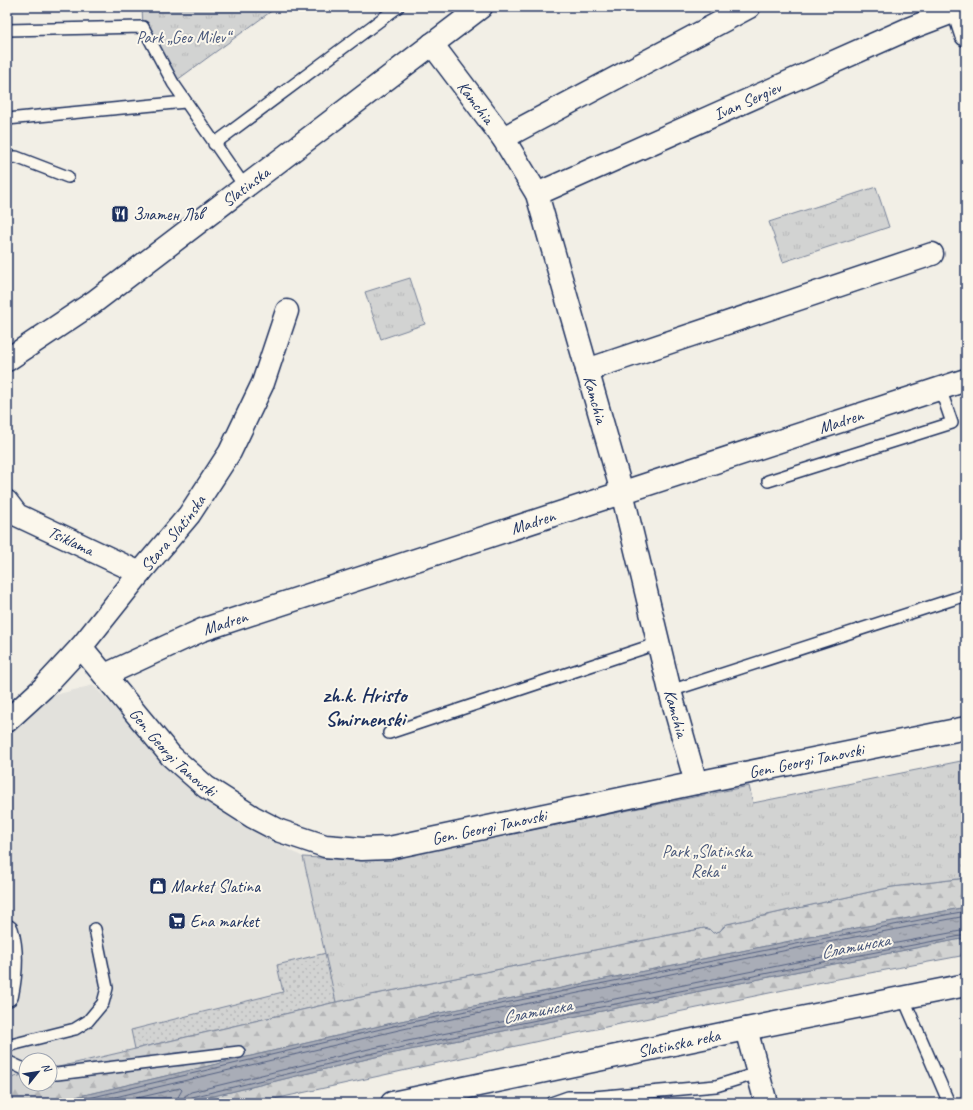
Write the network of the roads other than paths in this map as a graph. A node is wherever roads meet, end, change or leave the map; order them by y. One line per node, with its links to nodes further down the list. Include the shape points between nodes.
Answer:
1 (398, 7): 11 (lane)
2 (481, 7): 7 (street, Slatinska)
3 (749, 7): 10 (street)
4 (960, 8): 6 (street); 15 (street, Ivan Sergiev)
5 (7, 30): 8 (lane, via 143,26)
6 (966, 35)
7 (432, 44): 10 (street, Kamchia); 14 (street, Slatinska)
8 (185, 102): 9 (lane); 11 (lane)
9 (7, 119)
10 (503, 138): 15 (street, Kamchia)
11 (214, 144): 14 (lane)
12 (7, 158): 13 (lane, via 16,157)
13 (68, 177)
14 (245, 187): 18 (street, Slatinska, via 94,302)
15 (537, 194): 19 (street, Kamchia)
16 (932, 254): 19 (street)
17 (287, 311): 25 (street, Stara Slatinska, via 263,383 230,452 189,516)
18 (7, 360)
19 (587, 370): 23 (street, Kamchia)
20 (966, 380): 21 (street, Madren)
21 (940, 388): 22 (lane, via 952,423); 23 (street, Madren)
22 (768, 482)
23 (622, 492): 27 (street, Kamchia); 29 (street, Madren, via 202,630)
24 (7, 502): 25 (street, Tsiklama, via 17,515)
25 (140, 573): 28 (street, Stara Slatinska)
26 (966, 595): 30 (lane)
27 (659, 643): 30 (street, Kamchia); 33 (lane)
28 (81, 647): 29 (street, Gen. Georgi Tanovski); 31 (street, Stara Slatinska, via 43,688)
29 (105, 675): 34 (street, Gen. Georgi Tanovski, via 171,756 206,787 280,831 324,846 389,848)
30 (670, 691): 34 (street, Kamchia)
31 (7, 721)
32 (966, 728): 34 (street, Gen. Georgi Tanovski)
33 (389, 732)
34 (696, 783)
35 (95, 930): 41 (lane, via 107,988 103,1003 88,1021 75,1029)
36 (7, 932): 38 (street, via 11,977)
37 (966, 985): 39 (street, Slatinska reka)
38 (7, 995)
39 (903, 997): 40 (street, Slatinska reka); 51 (lane)
40 (746, 1029): 45 (street); 47 (street, Slatinska reka)
41 (7, 1046)
42 (239, 1052): 46 (lane)
43 (7, 1061): 44 (lane)
44 (18, 1066)
45 (758, 1073): 49 (lane, via 716,1086 568,1097); 50 (street)
46 (58, 1074)
47 (452, 1098): 48 (street, Slatinska reka)
48 (392, 1103)
49 (551, 1103)
50 (766, 1103)
51 (949, 1103)

